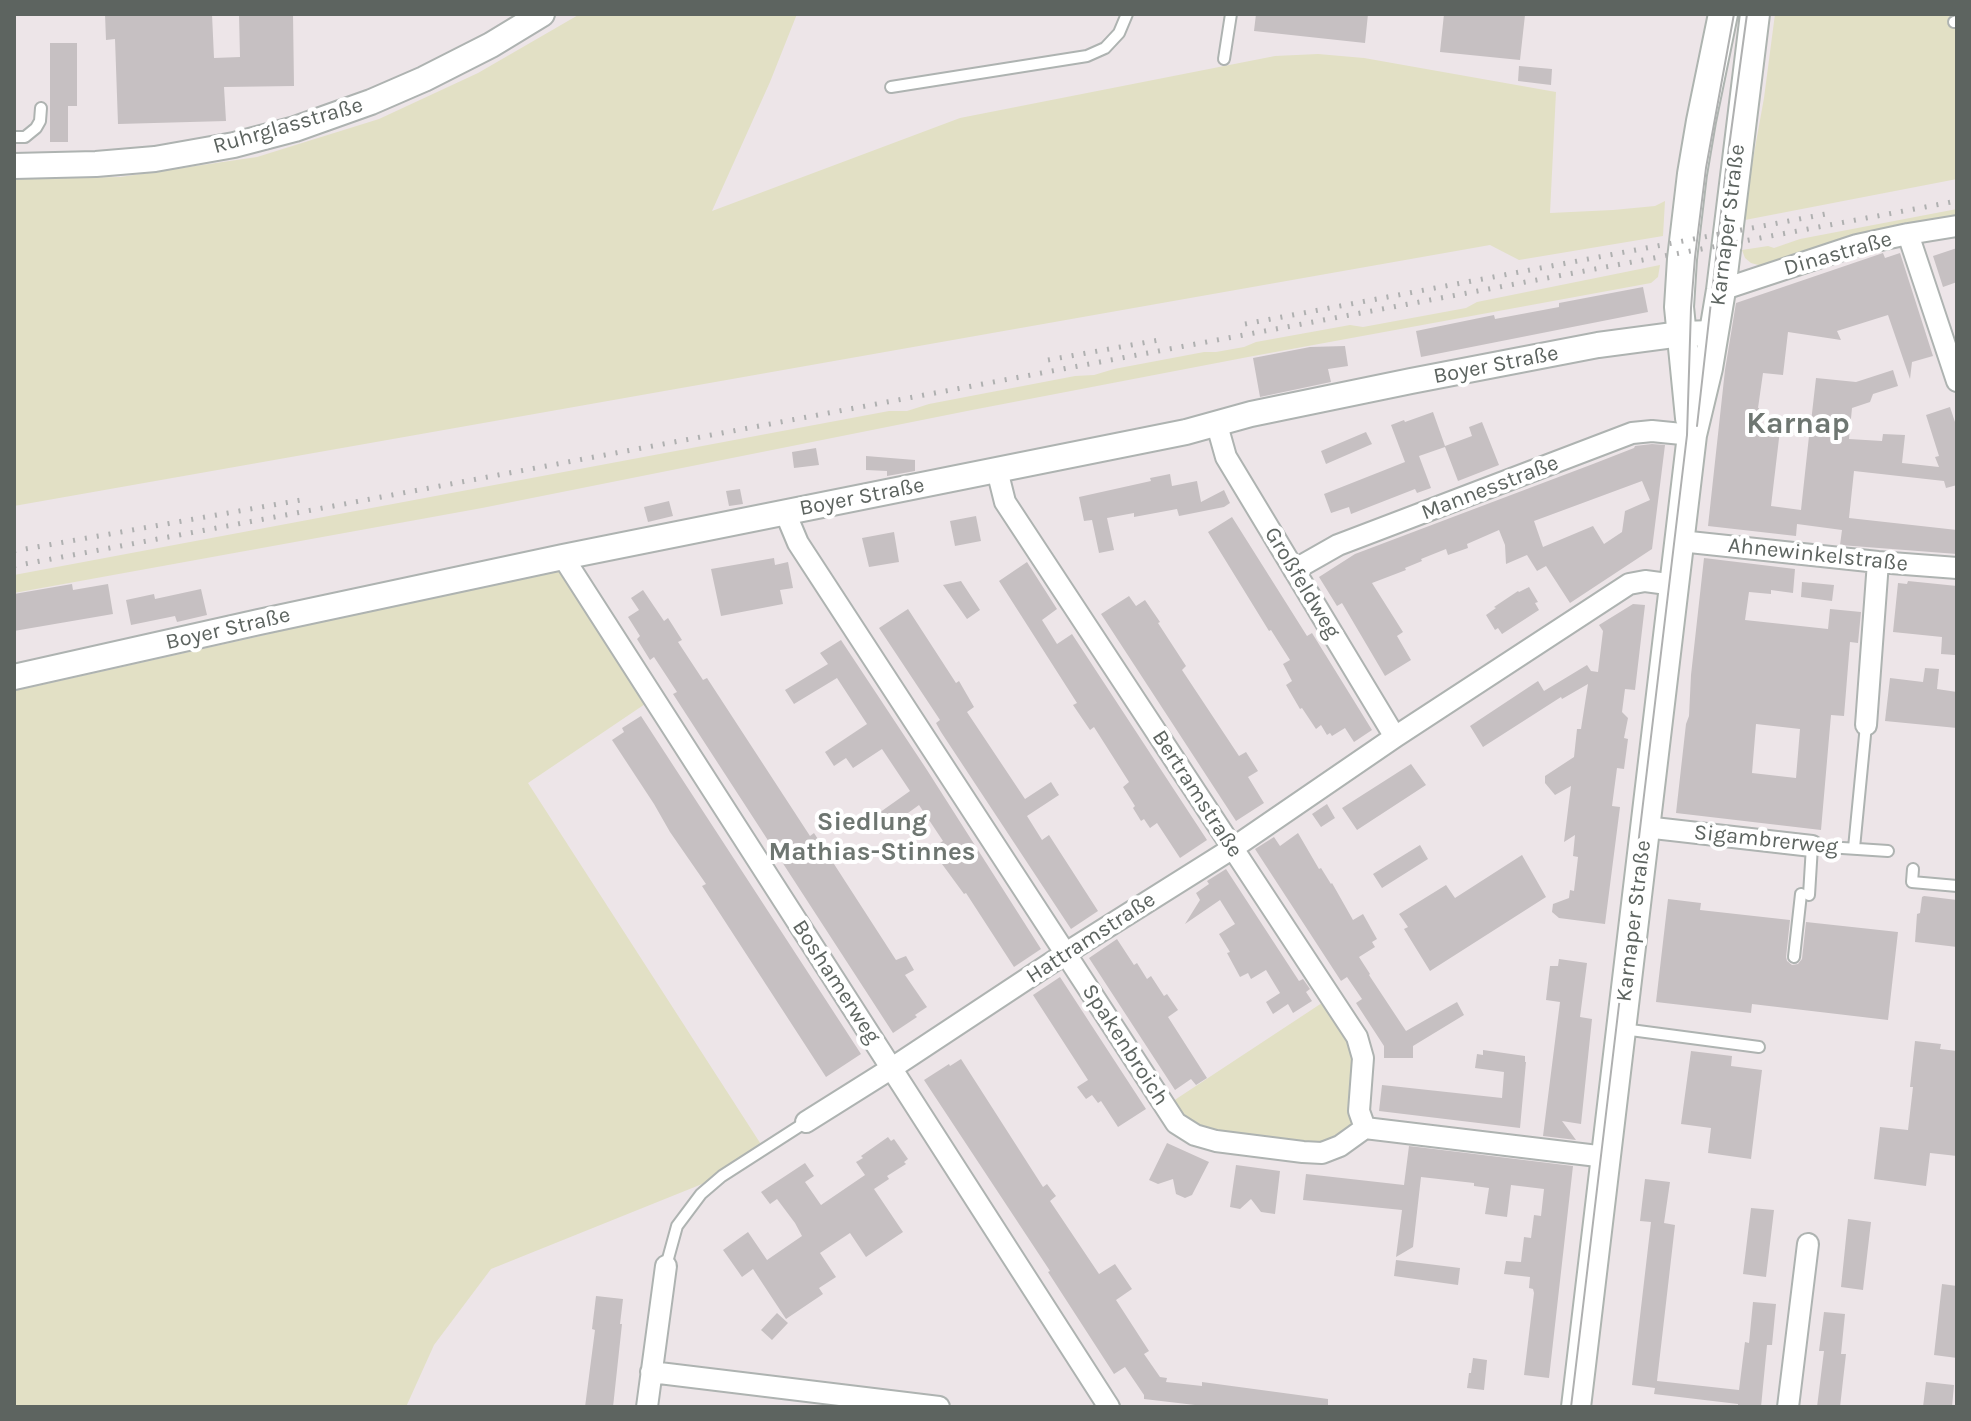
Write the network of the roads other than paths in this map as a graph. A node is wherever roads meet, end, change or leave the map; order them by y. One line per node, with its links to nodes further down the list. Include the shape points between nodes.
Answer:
1 (542, 14): 10 (street, Ruhrglasstraße, via 424,79 295,129 155,159)
2 (1127, 14): 7 (lane, via 1105,48 1087,56)
3 (1231, 14): 6 (lane)
4 (1723, 14): 15 (main road, Karnaper Straße, via 1692,174 1682,259)
5 (1755, 14): 13 (main road, Karnaper Straße)
6 (1224, 59)
7 (891, 87)
8 (41, 108): 9 (lane, via 36,128 25,137)
9 (14, 137)
10 (14, 166)
11 (1957, 226): 12 (street, Dinastraße)
12 (1908, 234): 13 (street, Dinastraße, via 1857,245); 16 (street)
13 (1721, 290): 14 (main road, Karnaper Straße)
14 (1713, 333): 15 (street, Boyer Straße); 18 (main road, Karnaper Straße)
15 (1681, 334): 17 (street, Boyer Straße, via 1411,381); 18 (main road, Karnaper Straße)
16 (1957, 381)
17 (1217, 425): 19 (street, Boyer Straße); 25 (street, Großfeldweg, via 1226,457)
18 (1692, 435): 21 (main road, Karnaper Straße); 25 (street, Mannesstraße, via 1632,433 1338,545)
19 (997, 470): 20 (street, Boyer Straße); 32 (street, Bertramstraße, via 1005,502)
20 (785, 512): 22 (street, Boyer Straße); 37 (street, Spakenbroich, via 798,543)
21 (1680, 541): 23 (street, Ahnewinkelstraße); 26 (main road, Karnaper Straße)
22 (563, 557): 27 (street, Boyer Straße); 41 (street, Boshamerweg)
23 (1878, 562): 24 (street, Ahnewinkelstraße); 28 (street)
24 (1957, 568)
25 (1294, 570): 29 (street, Großfeldweg)
26 (1675, 585): 29 (street, Hattramstraße, via 1629,584); 30 (main road, Karnaper Straße)
27 (14, 677)
28 (1866, 725): 33 (lane)
29 (1395, 737): 32 (street, Hattramstraße)
30 (1645, 827): 31 (street, Sigambrerweg); 39 (main road, Karnaper Straße)
31 (1812, 846): 33 (lane, Sigambrerweg); 38 (lane)
32 (1233, 848): 37 (street, Hattramstraße); 43 (street, Bertramstraße, via 1357,1037 1363,1058 1359,1111)
33 (1854, 848): 34 (lane, Sigambrerweg)
34 (1888, 851)
35 (1913, 869): 36 (lane, via 1912,882)
36 (1957, 886)
37 (1066, 953): 41 (street, Hattramstraße); 43 (street, Spakenbroich, via 1164,1107 1195,1135 1322,1153)
38 (1794, 957)
39 (1622, 1029): 40 (lane); 44 (main road, Karnaper Straße)
40 (1759, 1047)
41 (892, 1068): 42 (street, Hattramstraße); 50 (street, Boshamerweg)
42 (806, 1122): 46 (lane, Hattramstraße, via 701,1194 677,1226)
43 (1365, 1128): 44 (street)
44 (1606, 1157): 51 (main road, Karnaper Straße)
45 (1808, 1244): 52 (street)
46 (666, 1266): 47 (street, Hattramstraße)
47 (651, 1372): 48 (street, Hattramstraße); 49 (street)
48 (647, 1407)
49 (939, 1407)
50 (1109, 1407)
51 (1576, 1407)
52 (1788, 1407)

